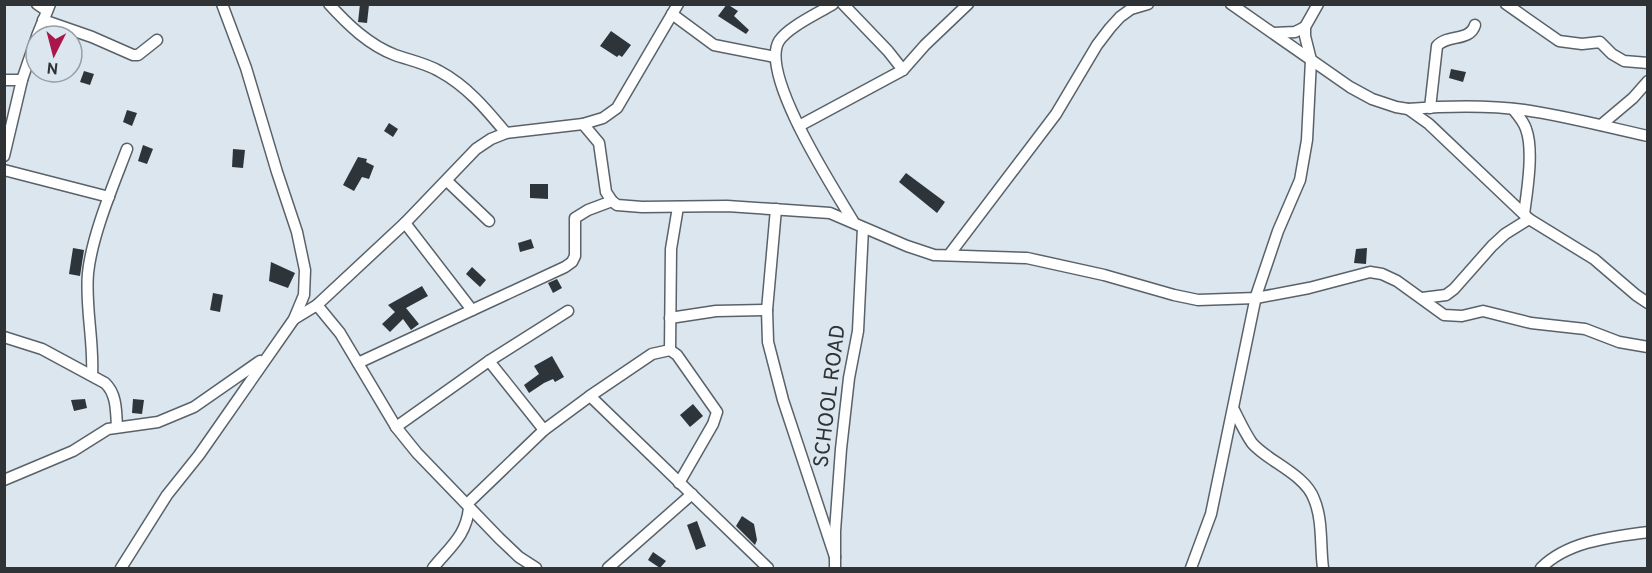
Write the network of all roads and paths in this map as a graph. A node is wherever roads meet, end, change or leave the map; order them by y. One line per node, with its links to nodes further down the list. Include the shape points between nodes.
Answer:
1 (37, 4): 12 (street)
2 (222, 4): 55 (street, via 297,232 305,270 304,295)
3 (329, 4): 31 (street, via 377,46 437,70 461,85)
4 (833, 4): 17 (street, via 779,41)
5 (843, 4): 20 (street)
6 (968, 4): 20 (street)
7 (1148, 4): 46 (street, via 1131,9 1110,28 1051,121)
8 (1231, 4): 15 (street)
9 (1318, 4): 14 (street)
10 (1506, 4): 19 (street, via 1559,41 1600,42 1624,61)
11 (675, 9): 17 (street, via 714,45); 28 (street, via 617,108 603,118)
12 (47, 12): 16 (street, via 133,55)
13 (1475, 26): 25 (street, via 1469,35 1441,40 1437,46)
14 (1305, 27): 15 (street); 18 (street)
15 (1272, 32): 18 (street)
16 (157, 40)
17 (776, 57): 30 (street, via 780,82)
18 (1311, 60): 26 (street, via 1372,99); 47 (street, via 1307,140 1300,180)
19 (1647, 63)
20 (903, 70): 30 (street)
21 (24, 74): 23 (street)
22 (4, 80): 23 (street)
23 (22, 80): 34 (street)
24 (1647, 81): 29 (street)
25 (1430, 108): 26 (street); 27 (street)
26 (1408, 109): 41 (street)
27 (1513, 109): 29 (street); 41 (street, via 1527,130)
28 (583, 124): 31 (street); 38 (street, via 598,143 606,192)
29 (1600, 125): 32 (street)
30 (800, 126): 43 (street)
31 (506, 133): 36 (street, via 476,149)
32 (1647, 136)
33 (127, 149): 37 (street)
34 (4, 156)
35 (4, 170): 37 (street)
36 (447, 181): 42 (street); 44 (street)
37 (109, 197): 62 (street, via 88,272)
38 (612, 201): 39 (street, via 626,206); 52 (street, via 574,218 572,262)
39 (678, 207): 40 (street); 54 (street, via 671,249)
40 (776, 209): 43 (street, via 830,213); 51 (street)
41 (1526, 216): 48 (street, via 1498,240 1454,289 1446,295); 49 (street, via 1594,259)
42 (489, 221)
43 (853, 221): 45 (street)
44 (405, 223): 50 (street); 52 (street)
45 (863, 228): 46 (street, via 934,255); 73 (street, SCHOOL ROAD, via 858,331 841,449)
46 (949, 255): 47 (street, via 1027,258 1198,300)
47 (1256, 298): 48 (street, via 1370,272 1397,281); 64 (street)
48 (1422, 298): 57 (street, via 1444,315 1484,311 1532,323 1585,329 1619,342)
49 (1647, 303)
50 (317, 305): 55 (street); 61 (street)
51 (767, 309): 54 (street); 73 (street, via 768,342 783,400)
52 (472, 310): 61 (street)
53 (568, 311): 60 (street)
54 (670, 318): 58 (street)
55 (294, 319): 59 (street)
56 (4, 337): 62 (street, via 42,349)
57 (1647, 347)
58 (670, 350): 63 (street, via 651,354); 69 (street, via 696,379 717,412)
59 (267, 356): 65 (street, via 194,407 158,422); 74 (street, via 167,495)
60 (489, 361): 66 (street); 67 (street)
61 (358, 363): 66 (street)
62 (92, 375): 65 (street, via 112,389)
63 (590, 396): 67 (street); 69 (street)
64 (1233, 410): 79 (street, via 1211,514); 80 (street, via 1252,443 1311,492 1319,523)
65 (117, 427): 68 (street, via 73,451)
66 (396, 427): 71 (street)
67 (544, 430): 71 (street)
68 (4, 480)
69 (679, 483): 70 (street)
70 (692, 494): 77 (street); 78 (street)
71 (468, 505): 75 (street, via 469,518 464,530); 76 (street, via 519,557)
72 (1647, 532): 81 (street, via 1574,548)
73 (835, 563)
74 (121, 568)
75 (434, 568)
76 (536, 568)
77 (608, 568)
78 (768, 568)
79 (1191, 568)
80 (1323, 568)
81 (1541, 568)

